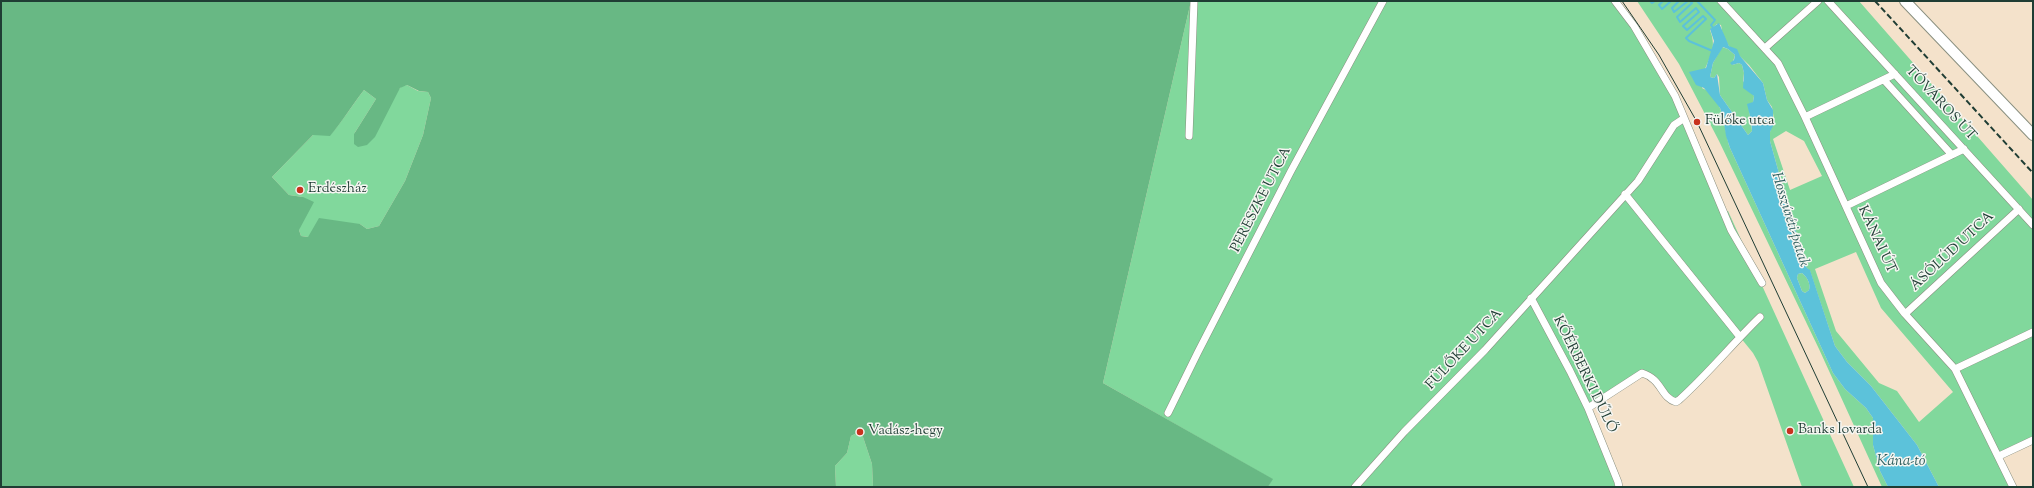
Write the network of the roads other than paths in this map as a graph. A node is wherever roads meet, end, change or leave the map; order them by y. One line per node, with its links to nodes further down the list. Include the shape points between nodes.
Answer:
1 (1194, 1): 14 (street)
2 (1383, 1): 29 (street, PERESZKE UTCA, via 1292,171)
3 (1615, 1): 12 (street, via 1634,26 1665,77)
4 (1721, 1): 8 (street, KÁNAI ÚT)
5 (1818, 1): 8 (street)
6 (1828, 1): 9 (street, TÓVÁROS ÚT)
7 (1905, 1): 13 (street)
8 (1765, 48): 11 (street, KÁNAI ÚT, via 1778,63)
9 (1895, 74): 10 (street); 15 (street, TÓVÁROS ÚT)
10 (1884, 80): 11 (street); 16 (street)
11 (1805, 117): 18 (street, KÁNAI ÚT)
12 (1683, 119): 17 (street, FÜLŐKE UTCA, via 1674,125 1638,181); 21 (street, via 1737,242)
13 (2033, 135)
14 (1189, 136)
15 (1964, 149): 16 (street); 19 (street, TÓVÁROS ÚT)
16 (1952, 155): 18 (street)
17 (1625, 194): 22 (street, FÜLŐKE UTCA); 26 (street)
18 (1846, 206): 23 (street, KÁNAI ÚT, via 1881,283)
19 (2019, 210): 20 (street, TÓVÁROS ÚT); 23 (street, ÁSÓLÚD UTCA)
20 (2033, 225)
21 (1762, 283)
22 (1531, 298): 28 (street, KŐÉRBERKI DŰLŐ); 32 (street, FÜLŐKE UTCA, via 1476,360 1404,432)
23 (1905, 314): 27 (street, KÁNAI ÚT)
24 (1760, 317): 26 (street)
25 (2033, 332): 27 (street)
26 (1740, 337): 28 (street, via 1704,377 1676,402 1667,397 1656,380 1642,373)
27 (1955, 369): 31 (street, KÁNAI ÚT)
28 (1588, 408): 33 (street, KŐÉRBERKI DŰLŐ)
29 (1168, 414)
30 (2033, 440): 31 (street)
31 (1999, 456): 34 (street, KÁNAI ÚT)
32 (1355, 487)
33 (1619, 487)
34 (2013, 487)

